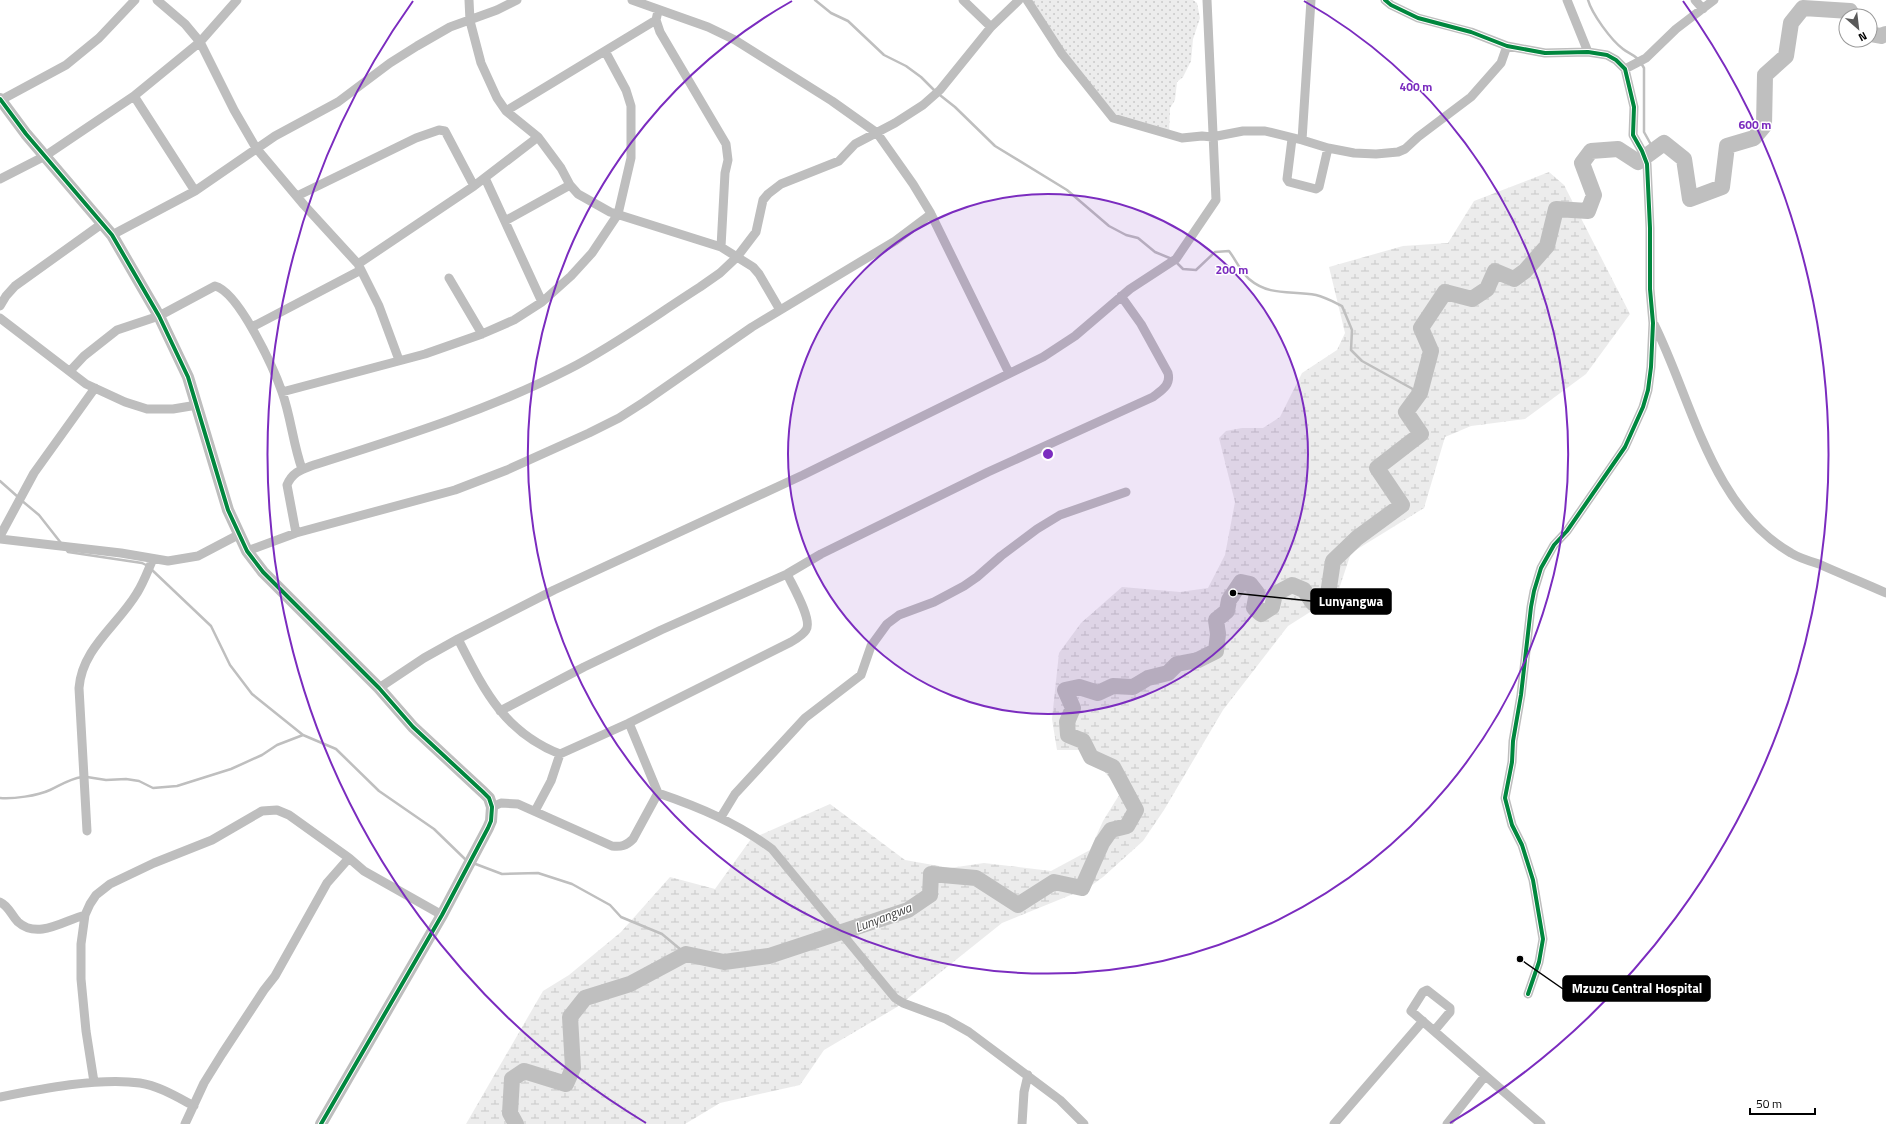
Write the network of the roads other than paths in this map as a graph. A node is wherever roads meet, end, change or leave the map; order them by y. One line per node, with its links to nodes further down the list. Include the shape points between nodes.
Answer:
1 (135, 0): 26 (street, via 99,38 66,65)
2 (157, 0): 20 (street, via 185,24)
3 (237, 0): 20 (street)
4 (469, 0): 18 (street)
5 (517, 0): 18 (street)
6 (632, 0): 17 (street)
7 (963, 0): 19 (street)
8 (1019, 0): 19 (street)
9 (1027, 0): 29 (street, via 1062,54 1114,118 1182,138)
10 (1207, 0): 29 (street)
11 (1311, 0): 32 (street)
12 (1385, 0): 21 (street, via 1418,18 1471,32)
13 (1567, 0): 23 (street)
14 (1695, 0): 16 (street)
15 (1714, 0): 16 (street)
16 (1702, 9): 24 (street, via 1676,29 1646,58)
17 (657, 15): 22 (street); 28 (street, via 708,27 735,40 832,101); 47 (street, via 660,32 726,144 728,160)
18 (470, 21): 27 (street, via 480,63 488,83); 33 (street, via 450,27 417,46 338,102)
19 (991, 27): 28 (street, via 937,93)
20 (200, 42): 25 (street); 33 (street)
21 (1507, 46): 23 (street, via 1545,53); 34 (street, via 1501,63 1471,97 1404,149 1376,154)
22 (605, 51): 27 (street); 42 (street, via 626,90 631,106 631,158)
23 (1588, 52): 24 (street, via 1613,58)
24 (1625, 69): 57 (street, via 1634,108 1633,134 1646,164)
25 (134, 96): 35 (street); 40 (street)
26 (1, 99): 35 (street)
27 (506, 111): 30 (street)
28 (877, 133): 43 (street); 48 (street, via 856,144 839,162 781,184 768,194 763,200 756,232)
29 (1212, 137): 31 (street, via 1243,131 1265,131); 51 (street, via 1216,200 1174,261)
30 (538, 138): 36 (street); 38 (street, via 561,168)
31 (1292, 139): 32 (street); 34 (street, via 1287,179 1289,182 1316,189 1319,187)
32 (1302, 140): 34 (street)
33 (256, 148): 40 (street); 41 (street)
34 (1328, 148)
35 (45, 156): 37 (street); 45 (street)
36 (485, 178): 39 (street); 44 (street)
37 (0, 179)
38 (570, 185): 42 (street, via 589,201); 44 (street)
39 (474, 186): 41 (street, via 445,131 439,130 416,138); 49 (street)
40 (195, 191): 46 (street)
41 (297, 196): 49 (street)
42 (618, 214): 47 (street); 52 (street, via 592,253)
43 (931, 214): 54 (street, via 895,241); 62 (street)
44 (505, 221): 52 (street)
45 (103, 223): 46 (street); 53 (street, via 15,286)
46 (112, 235): 55 (street)
47 (721, 247): 48 (street)
48 (737, 257): 54 (street, via 759,274); 66 (street, via 700,287 570,369 442,423)
49 (360, 267): 58 (street); 60 (street, via 379,306)
50 (449, 278): 59 (street)
51 (1121, 296): 62 (street, via 1075,336 1043,357); 73 (street, via 1141,324 1168,373 1170,378 1166,387 1148,399 988,472 821,554)
52 (542, 302): 59 (street, via 514,320)
53 (0, 306)
54 (780, 310): 68 (street, via 644,402 590,433 455,490)
55 (159, 316): 58 (street, via 215,286 222,288 232,297); 61 (street, via 117,330 84,356); 65 (street, via 188,377)
56 (0, 318): 61 (street)
57 (1653, 323): 74 (street, via 1714,466 1736,500 1765,535 1791,553); 89 (street, via 1648,390 1635,427 1567,531 1554,545 1534,591 1505,798 1512,825 1522,845 1533,880 1542,939 1540,962)
58 (252, 327): 64 (street)
59 (482, 334): 60 (street, via 425,354)
60 (399, 360): 64 (street, via 341,378)
61 (70, 371): 63 (street)
62 (1009, 373): 75 (street, via 803,475 554,590)
63 (95, 388): 65 (street, via 147,409 173,409); 70 (street, via 34,473)
64 (282, 392): 66 (street)
65 (197, 404): 69 (street, via 228,510)
66 (302, 469): 68 (street, via 290,478 287,485)
67 (1126, 492): 83 (street, via 1060,515 1036,529 978,578 934,602 899,615 887,624 871,646 861,675 805,718 735,794)
68 (296, 533): 71 (street)
69 (238, 535): 71 (street); 72 (street, via 198,556 168,561)
70 (0, 537): 72 (street)
71 (247, 551): 76 (street, via 263,572)
72 (152, 559): 84 (street, via 137,593 92,651 80,675 82,769)
73 (787, 574): 77 (street, via 660,630); 78 (street, via 808,618 806,632 791,642)
74 (1886, 593)
75 (458, 639): 76 (street); 77 (street, via 484,690)
76 (379, 688): 81 (street, via 413,728 489,798)
77 (500, 711): 79 (street, via 529,738)
78 (629, 723): 79 (street); 80 (street)
79 (560, 754): 82 (street, via 551,781)
80 (658, 792): 82 (street, via 633,839 621,846 612,846); 83 (street)
81 (492, 807): 82 (street, via 510,802); 88 (street, via 488,828)
82 (535, 811)
83 (721, 817): 92 (street, via 772,848 895,998 946,1019 969,1032)
84 (87, 831)
85 (349, 858): 87 (street, via 289,815 277,810 262,811 212,840 110,884 96,895); 88 (street, via 364,871); 96 (street, via 327,883 275,976 204,1083)
86 (0, 902): 87 (street, via 7,905 19,923 40,929 52,928)
87 (85, 915): 94 (street, via 81,944 81,979)
88 (442, 915): 98 (street)
89 (1528, 994)
90 (1423, 1021): 91 (street); 91 (street, via 1411,1009 1427,990 1450,1008 1450,1012); 101 (street)
91 (1434, 1030): 93 (street)
92 (1028, 1075): 99 (street); 100 (street, via 1060,1100)
93 (1485, 1076): 102 (street); 103 (street)
94 (94, 1082): 95 (street); 96 (street, via 141,1083 174,1095)
95 (0, 1097)
96 (194, 1106): 97 (street)
97 (185, 1124)
98 (321, 1124)
99 (1022, 1124)
100 (1084, 1124)
101 (1334, 1124)
102 (1446, 1124)
103 (1541, 1124)

